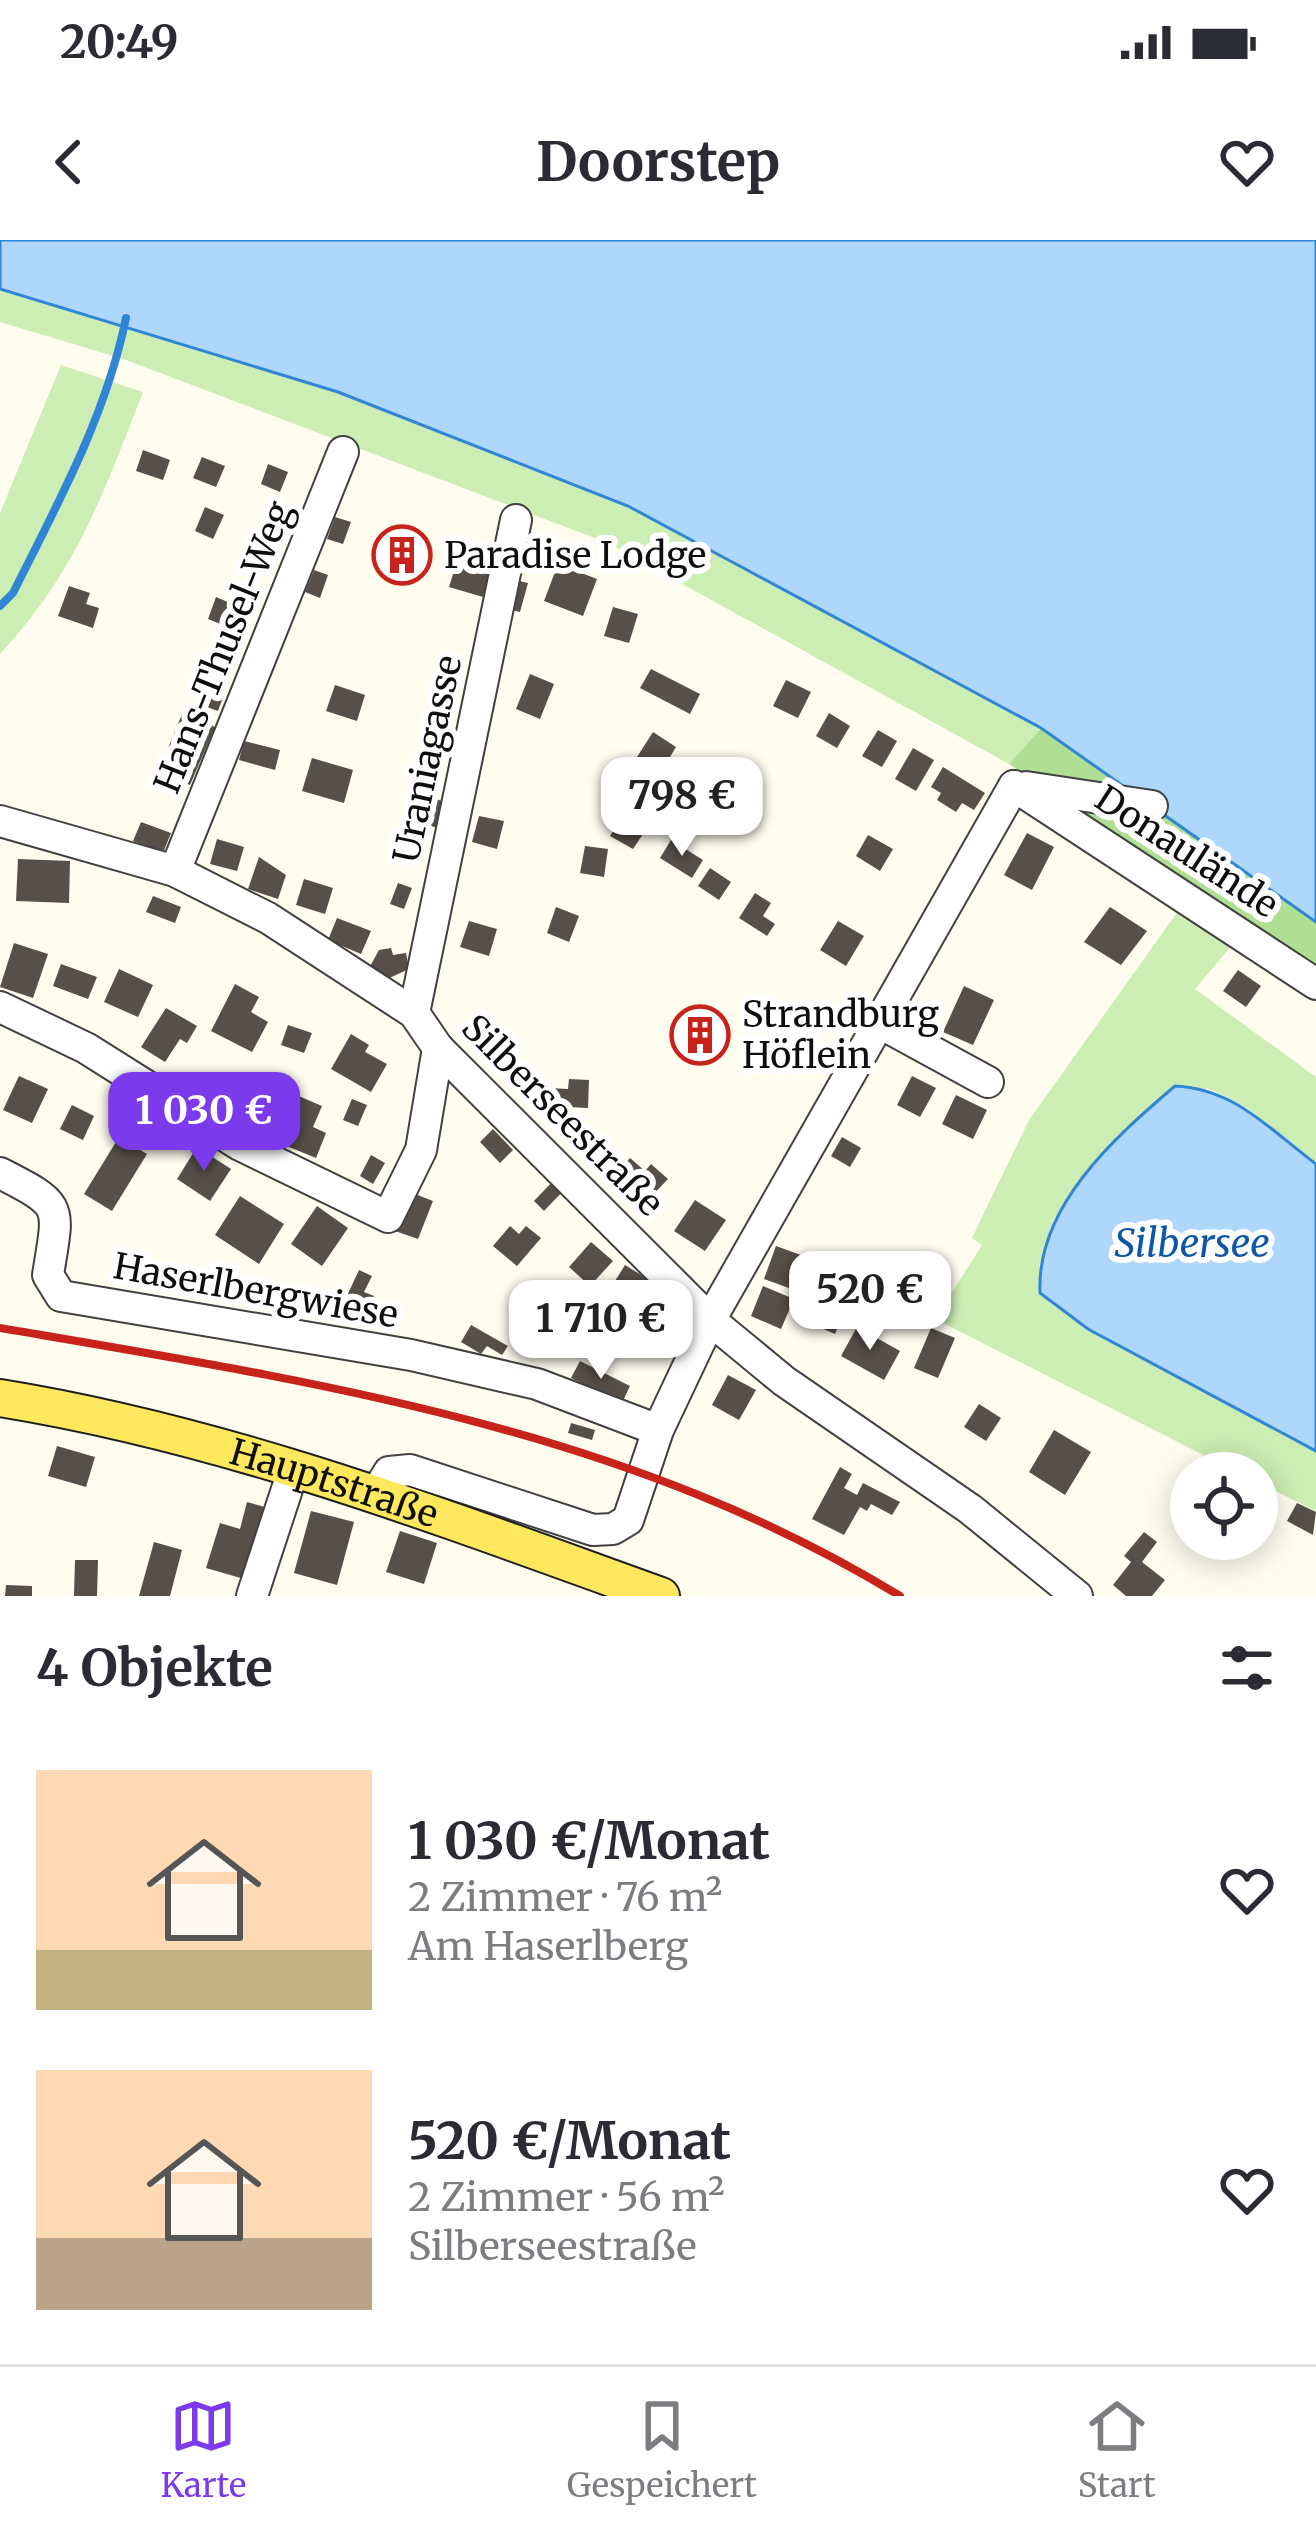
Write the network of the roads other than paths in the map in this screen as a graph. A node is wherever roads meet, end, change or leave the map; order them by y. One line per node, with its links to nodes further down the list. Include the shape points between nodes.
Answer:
1 (343, 452): 6 (street, Hans-Thusel-Weg)
2 (515, 520): 9 (street, Uraniagasse)
3 (1014, 786): 4 (street); 7 (street, Donaulände); 10 (street)
4 (1152, 806)
5 (0, 821): 6 (street, Silberseestraße)
6 (175, 872): 9 (street, Silberseestraße, via 268,918)
7 (1316, 983)
8 (0, 1007): 11 (street, via 86,1048 240,1145 388,1217 421,1150)
9 (414, 1013): 11 (street, Silberseestraße)
10 (880, 1023): 12 (street); 14 (street)
11 (438, 1048): 14 (street, Silberseestraße)
12 (988, 1082)
13 (0, 1173): 16 (street, Haserlbergwiese, via 46,1196 57,1217 48,1275 61,1297 411,1355 538,1384)
14 (710, 1320): 16 (street); 22 (street, Silberseestraße)
15 (0, 1398): 17 (main road, Hauptstraße)
16 (658, 1430): 18 (street, via 628,1520 613,1529 593,1530 410,1470 389,1472)
17 (294, 1468): 18 (main road, Hauptstraße); 20 (street)
18 (376, 1493): 19 (main road, Hauptstraße)
19 (617, 1589): 21 (main road, Hauptstraße)
20 (252, 1596)
21 (661, 1596)
22 (1077, 1596)

